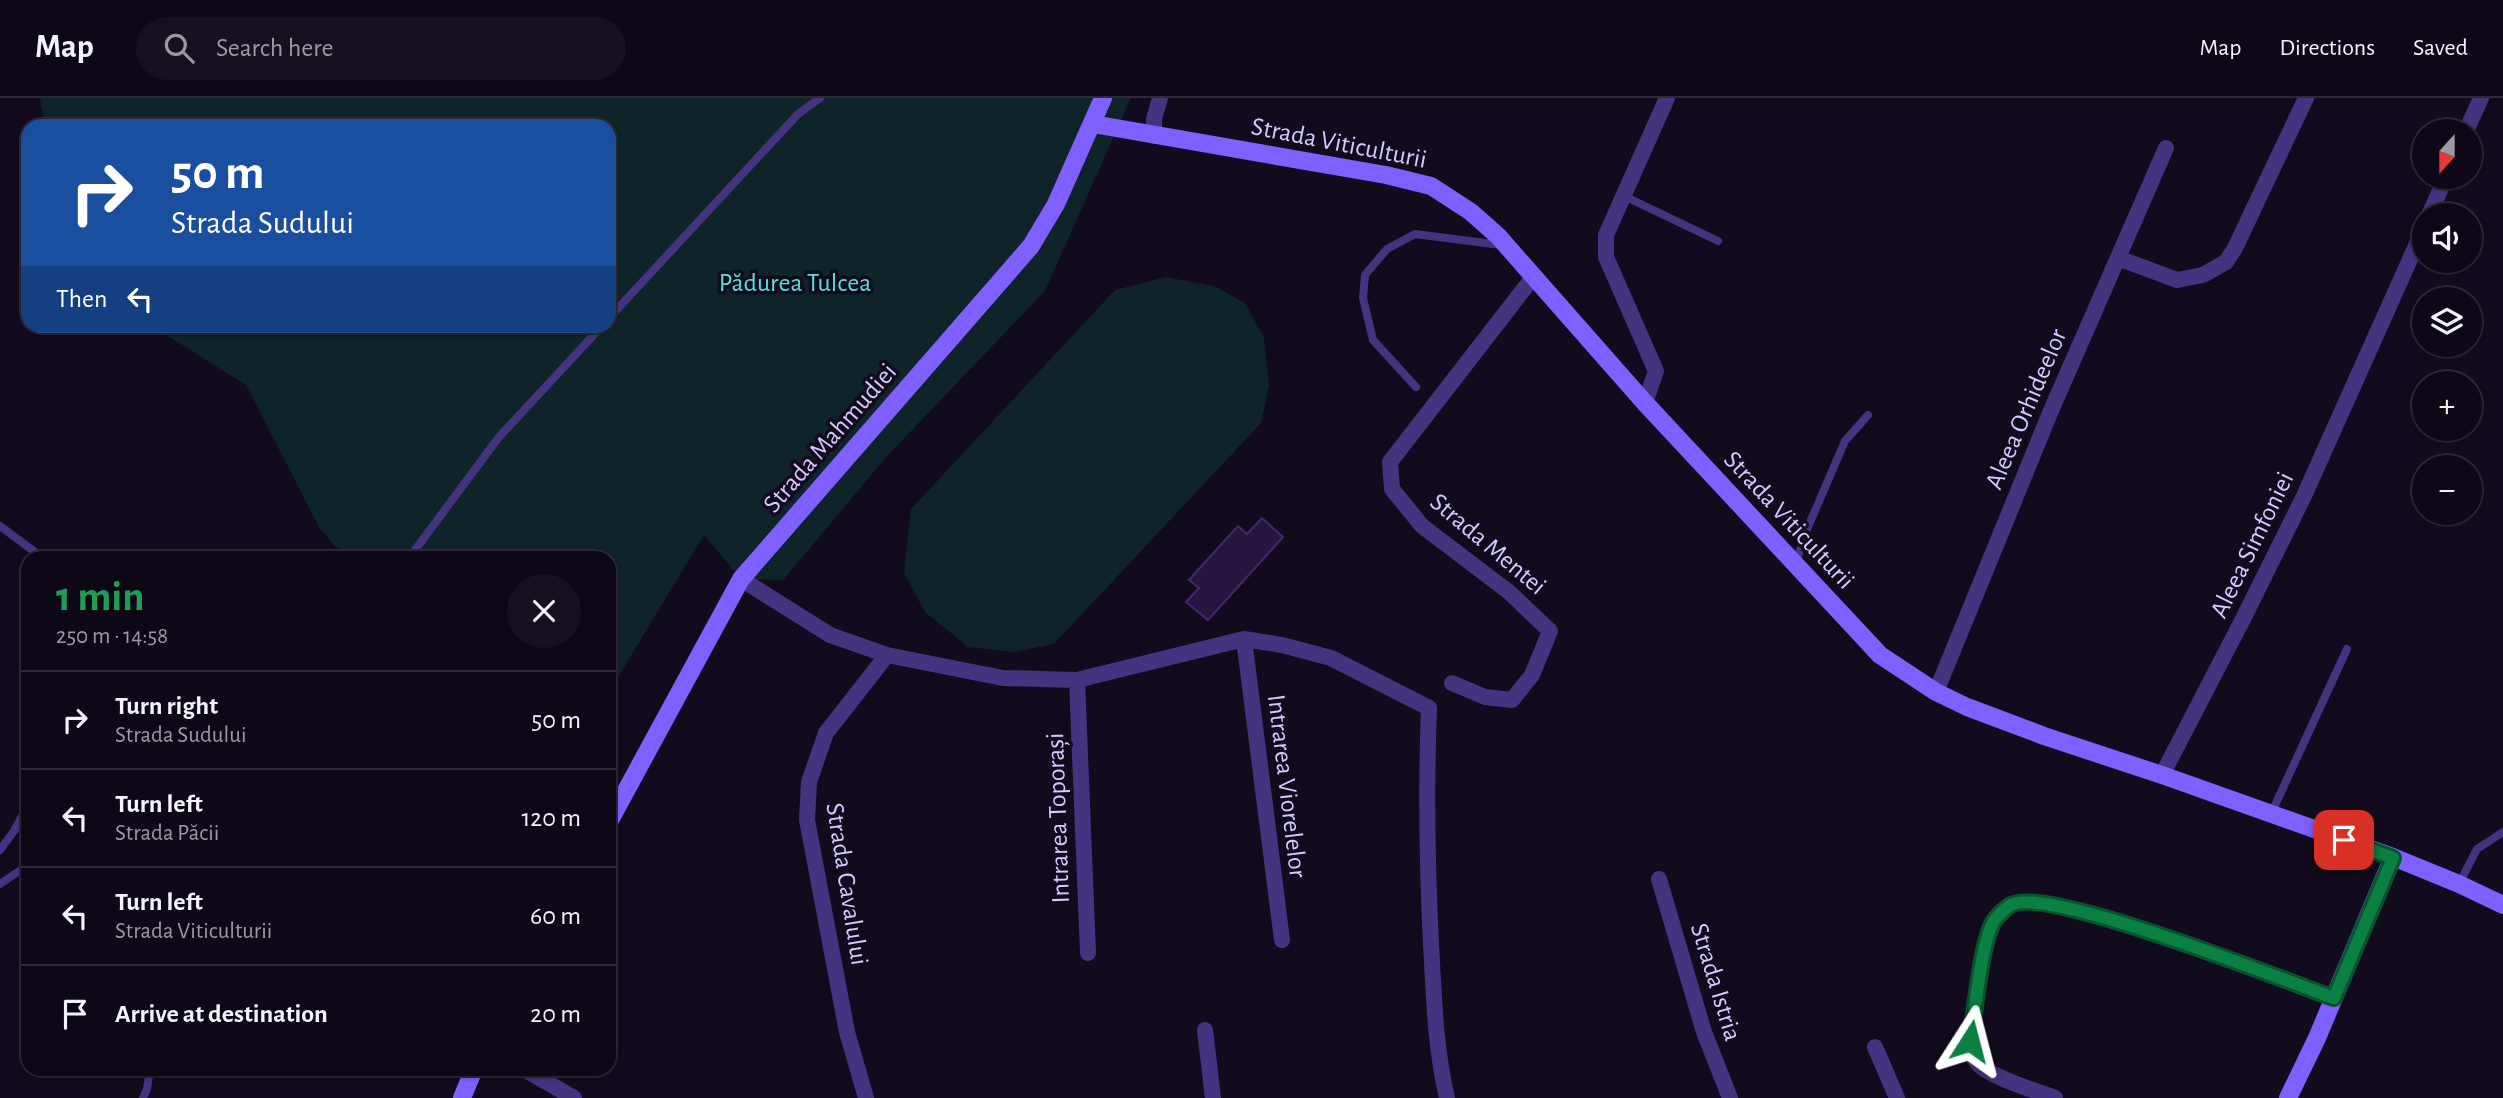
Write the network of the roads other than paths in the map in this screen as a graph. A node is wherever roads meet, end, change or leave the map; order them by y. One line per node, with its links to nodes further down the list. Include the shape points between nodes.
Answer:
1 (820, 98): 17 (lane, via 797,114)
2 (1102, 98): 8 (main road, Strada Mahmudiei)
3 (1160, 98): 9 (street)
4 (1667, 98): 11 (street)
5 (2306, 98): 15 (street, via 2226,262 2203,275 2177,280)
6 (2480, 98): 7 (street)
7 (2471, 119)
8 (1093, 124): 9 (main road, Strada Viticulturii); 26 (main road, Strada Mahmudiei, via 1031,246)
9 (1154, 136): 13 (main road, Strada Viticulturii, via 1431,186 1471,212)
10 (2166, 148): 15 (street, Aleea Orhideelor)
11 (1624, 196): 12 (lane); 20 (street, via 1606,236 1606,257 1657,371)
12 (1718, 241)
13 (1507, 246): 16 (main road, Strada Viticulturii); 19 (lane, via 1415,234 1387,249 1365,275 1363,298 1373,340)
14 (2412, 255): 33 (street, Aleea Simfoniei, via 2304,496)
15 (2118, 258): 32 (street, Aleea Orhideelor)
16 (1534, 276): 20 (main road, Strada Viticulturii); 31 (street, Strada Mentei, via 1390,462 1392,489 1422,526 1509,592 1550,631 1532,675 1512,701 1485,697)
17 (616, 310)
18 (596, 333): 24 (lane, via 499,437)
19 (1416, 387)
20 (1645, 403): 25 (main road, Strada Viticulturii)
21 (1868, 415): 25 (lane, via 1845,441)
22 (0, 526): 23 (lane)
23 (34, 551)
24 (414, 551)
25 (1795, 566): 32 (main road, Strada Viticulturii, via 1880,655)
26 (741, 579): 29 (street, via 830,635); 34 (main road, Strada Mahmudiei)
27 (1244, 639): 30 (street); 45 (street, Intrarea Viorelelor); 58 (street, via 1331,658 1429,708 1428,881 1435,1030)
28 (2347, 649): 35 (lane)
29 (887, 655): 30 (street, via 1003,678); 56 (street, Strada Cavalului, via 826,733 808,794 807,820 847,1032)
30 (1077, 680): 46 (street, Intrarea Toporași)
31 (1452, 683)
32 (1936, 692): 33 (main road, Strada Viticulturii, via 2044,736)
33 (2162, 775): 35 (main road, Strada Viticulturii)
34 (616, 809)
35 (2271, 814): 39 (main road, Strada Viticulturii)
36 (21, 818): 38 (lane)
37 (2503, 832): 43 (lane, via 2477,849)
38 (0, 850)
39 (2393, 858): 43 (main road, Strada Viticulturii); 47 (main road)
40 (21, 870): 42 (lane)
41 (1659, 879): 59 (street, Strada Istria, via 1704,1032)
42 (0, 884)
43 (2459, 884): 44 (main road, Strada Viticulturii)
44 (2503, 905)
45 (1282, 940)
46 (1088, 953)
47 (2334, 998): 61 (street, via 2111,919 2033,902 2011,904 1994,921 1987,937 1970,1041 1972,1054 1989,1072); 62 (main road)
48 (1205, 1030): 57 (street)
49 (1875, 1047): 60 (street)
50 (149, 1076): 53 (lane)
51 (471, 1076): 54 (main road)
52 (536, 1076): 55 (street)
53 (143, 1098)
54 (462, 1098)
55 (575, 1098)
56 (866, 1098)
57 (1213, 1098)
58 (1447, 1098)
59 (1730, 1098)
60 (1897, 1098)
61 (2055, 1098)
62 (2288, 1098)

